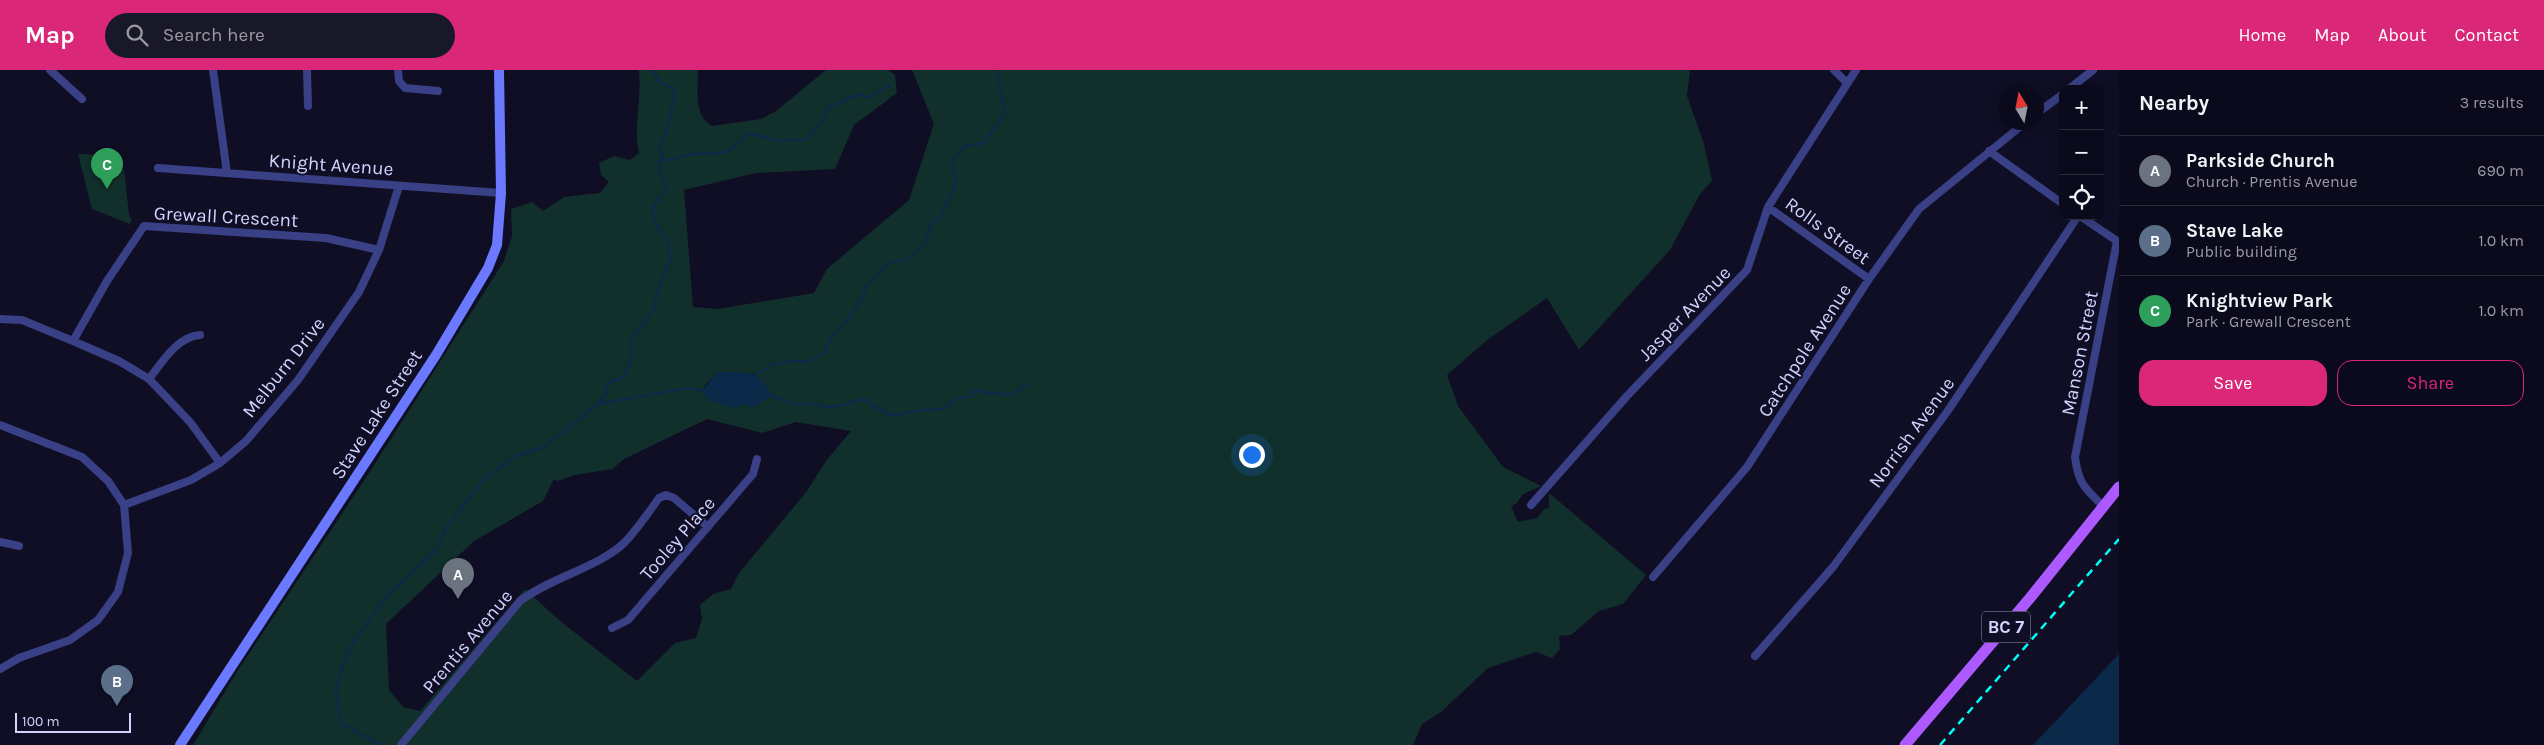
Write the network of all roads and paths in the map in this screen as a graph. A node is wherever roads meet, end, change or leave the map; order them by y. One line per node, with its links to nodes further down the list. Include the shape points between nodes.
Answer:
1 (50, 70): 13 (street)
2 (213, 70): 19 (street)
3 (306, 70): 14 (street)
4 (398, 70): 11 (street, via 399,81 405,88)
5 (499, 70): 21 (main road, Stave Lake Street)
6 (1834, 70): 9 (street)
7 (1856, 70): 9 (street, Jasper Avenue)
8 (2094, 70): 10 (street)
9 (1847, 83): 23 (street, Jasper Avenue)
10 (2074, 85)
11 (438, 91)
12 (2059, 97): 15 (street)
13 (82, 99)
14 (308, 106)
15 (2044, 108)
16 (2016, 130): 17 (street)
17 (1989, 151): 22 (street); 27 (street, Catchpole Avenue, via 1919,209)
18 (158, 168): 19 (street, Knight Avenue)
19 (227, 173): 20 (street, Knight Avenue)
20 (399, 186): 21 (street, Knight Avenue); 26 (street, Melburn Drive)
21 (501, 193): 46 (main road, Stave Lake Street, via 497,245 479,285)
22 (2059, 201)
23 (1768, 206): 27 (street, Rolls Street); 37 (street, Jasper Avenue, via 1748,270 1627,396)
24 (2076, 220): 44 (street, Norrish Avenue, via 1947,412 1890,490 1833,566)
25 (2085, 220): 38 (street, Manson Street, via 2117,241 2076,457 2078,476 2085,489)
26 (379, 250): 30 (street, Grewall Crescent, via 326,238 144,226 106,280); 34 (street, Melburn Drive, via 359,292 321,351 246,441)
27 (1869, 279): 42 (street, Catchpole Avenue, via 1747,467)
28 (0, 319): 30 (street, via 22,320)
29 (200, 335): 31 (street, via 180,342)
30 (73, 341): 31 (street, via 119,361)
31 (149, 379): 34 (street, via 190,422)
32 (0, 425): 36 (street, via 82,457 108,480)
33 (757, 460): 39 (street, Tooley Place, via 753,474)
34 (220, 463): 36 (street, Melburn Drive, via 191,480)
35 (2119, 487): 38 (main road, BC 7)
36 (124, 505): 45 (street, via 128,553 118,592 98,620 70,640 19,658)
37 (1531, 505)
38 (2103, 506): 48 (main road, BC 7)
39 (708, 527): 43 (street, Tooley Place, via 628,620); 47 (street, Prentis Avenue, via 674,498 666,495 659,498 623,544 520,601)
40 (0, 542): 41 (street)
41 (19, 546)
42 (1653, 577)
43 (612, 628)
44 (1755, 656)
45 (0, 669)
46 (180, 745)
47 (401, 745)
48 (1905, 745)

